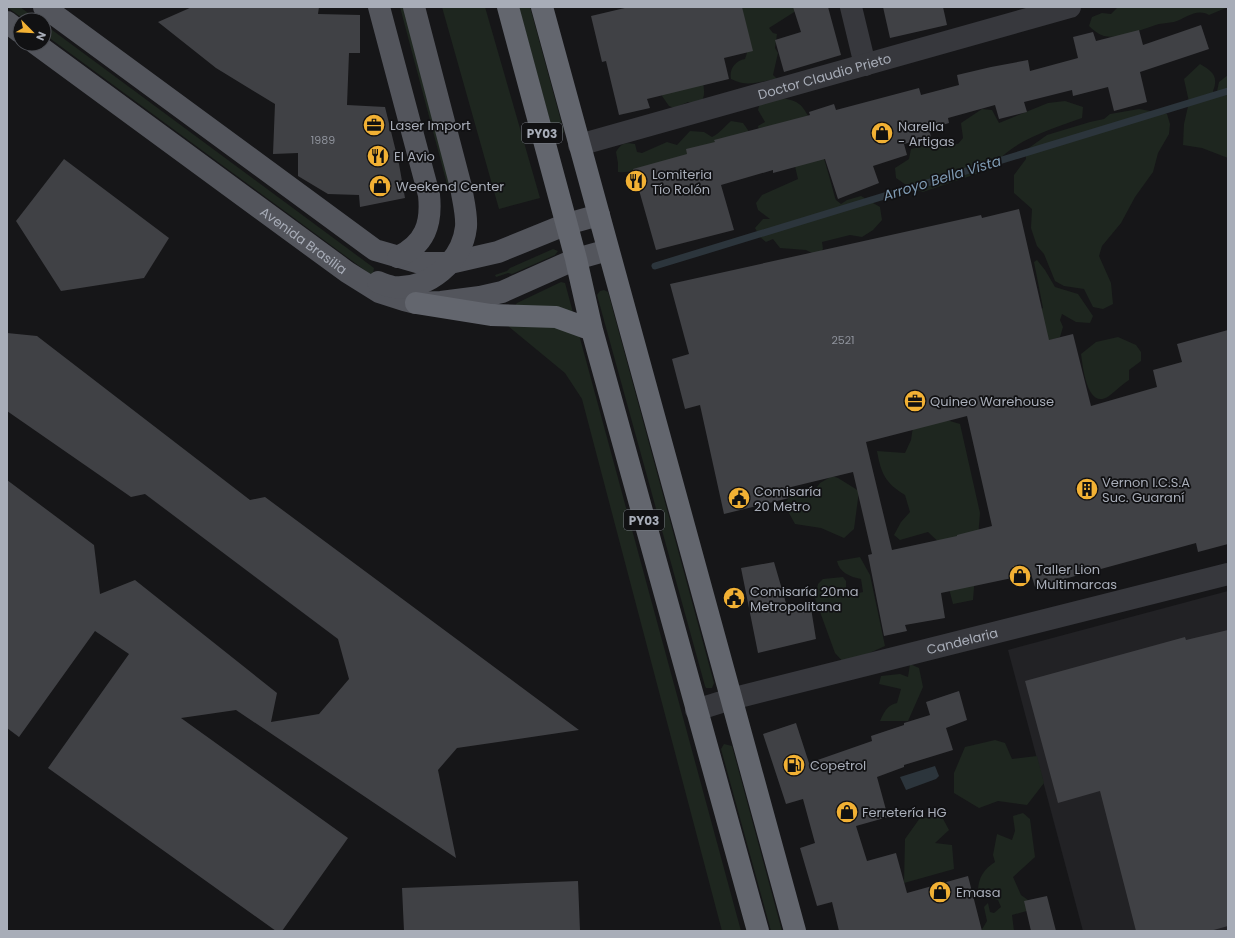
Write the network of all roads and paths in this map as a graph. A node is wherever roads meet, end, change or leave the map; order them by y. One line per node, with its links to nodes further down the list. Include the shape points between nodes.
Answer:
1 (44, 7): 14 (main road, via 374,250)
2 (379, 7): 14 (main road, via 430,201 430,218 426,232 411,251)
3 (414, 7): 16 (main road, via 466,214 462,242)
4 (508, 7): 12 (highway, PY03)
5 (542, 7): 10 (highway, PY03)
6 (851, 7): 9 (street)
7 (1070, 7): 9 (street, Doctor Claudio Prieto)
8 (47, 52): 17 (main road, Avenida Brasilia)
9 (865, 65): 10 (street, Doctor Claudio Prieto)
10 (579, 145): 11 (highway, PY03)
11 (599, 215): 12 (main road); 13 (highway, PY03)
12 (567, 224): 15 (highway, PY03); 16 (main road, via 498,252)
13 (608, 250): 15 (main road, Avenida Brasilia); 21 (highway, PY03)
14 (398, 258): 16 (main road, via 420,263)
15 (576, 259): 18 (main road, Avenida Brasilia, via 502,292 464,300); 19 (highway, PY03)
16 (450, 262): 17 (main road, via 434,278 405,286 393,287)
17 (347, 272): 18 (main road, Avenida Brasilia, via 379,292)
18 (416, 303): 19 (highway, via 491,315 556,317)
19 (592, 330): 22 (highway, PY03)
20 (1228, 574): 21 (street, Candelaria)
21 (731, 698): 22 (street, Candelaria); 24 (highway, PY03)
22 (696, 710): 23 (highway, PY03)
23 (758, 931)
24 (795, 931)

